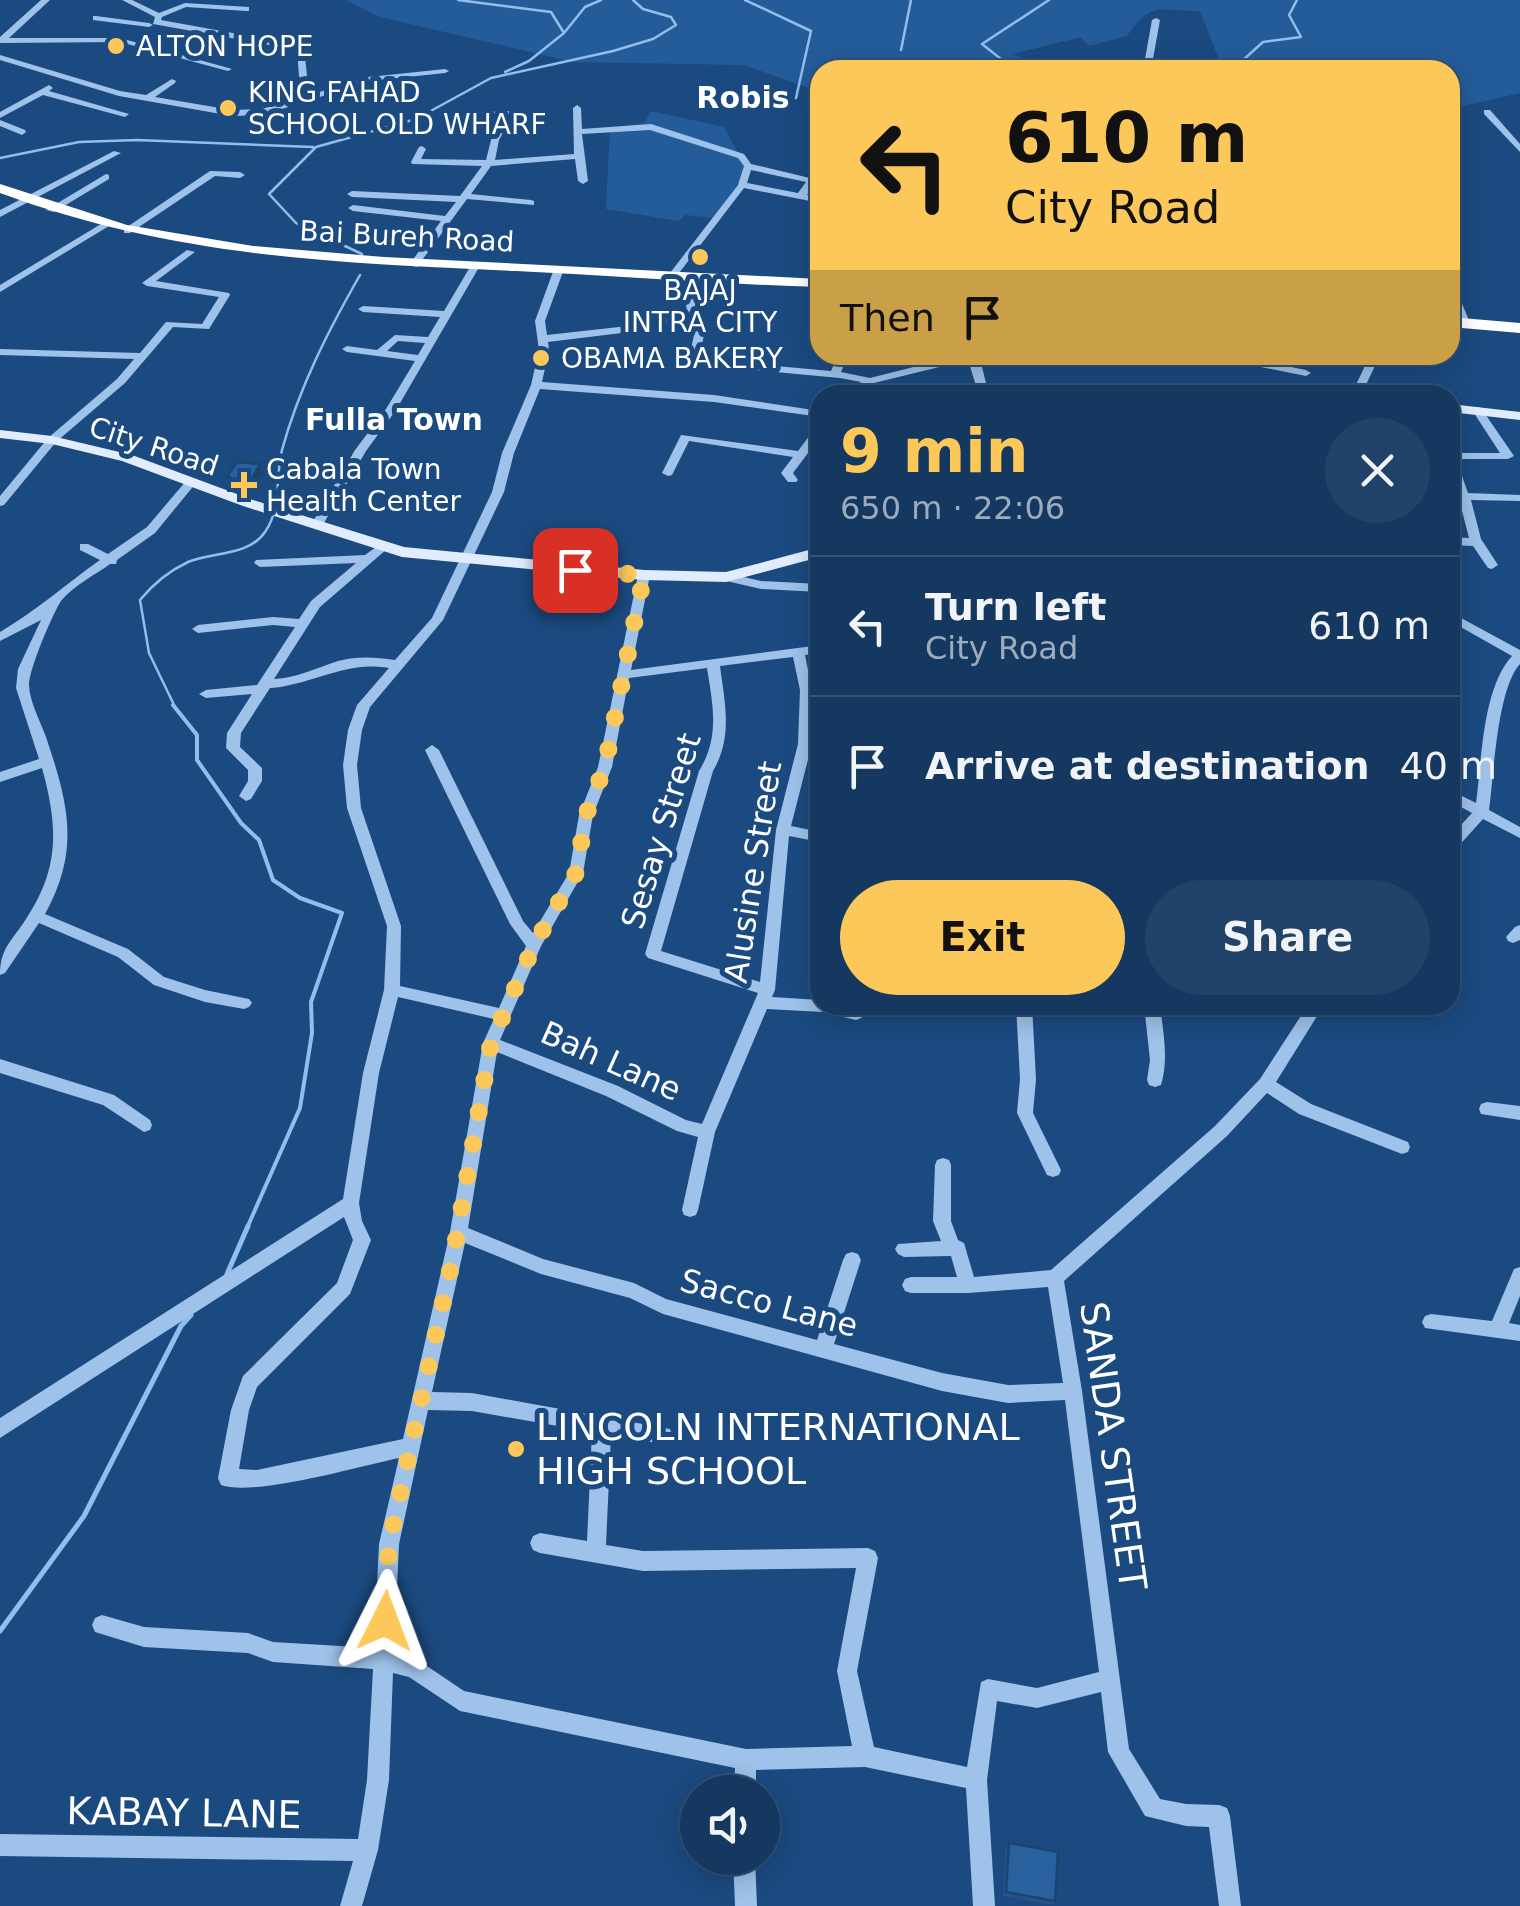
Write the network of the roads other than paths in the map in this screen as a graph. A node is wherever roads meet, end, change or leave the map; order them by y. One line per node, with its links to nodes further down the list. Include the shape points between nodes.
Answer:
1 (46, 0): 8 (street)
2 (133, 1): 6 (street)
3 (246, 9): 6 (street, via 185,4)
4 (96, 18): 6 (street)
5 (1156, 20): 10 (street)
6 (155, 21): 7 (street); 16 (street, via 302,48 303,76)
7 (120, 40): 8 (street); 11 (street)
8 (0, 41)
9 (0, 57): 13 (street)
10 (1149, 60)
11 (228, 69)
12 (444, 71): 16 (street, via 369,79)
13 (65, 79): 15 (street); 17 (street)
14 (172, 81): 17 (street)
15 (42, 92): 20 (street); 21 (street)
16 (314, 96): 17 (street, via 246,114)
17 (148, 98)
18 (578, 108): 25 (street)
19 (1487, 112): 26 (street)
20 (125, 114)
21 (0, 115)
22 (443, 115): 30 (street, via 510,113)
23 (0, 123): 24 (street)
24 (22, 132)
25 (578, 132): 29 (street); 31 (street, via 658,128 741,156)
26 (1520, 148)
27 (422, 149): 30 (street, via 415,162)
28 (117, 153): 44 (street)
29 (578, 156): 30 (street); 35 (street)
30 (489, 163): 42 (street)
31 (748, 166): 34 (street); 37 (street)
32 (240, 175): 51 (street, via 214,173)
33 (106, 178): 47 (street)
34 (810, 180)
35 (583, 181)
36 (810, 182): 40 (street)
37 (742, 184): 40 (street); 56 (street)
38 (0, 188): 44 (highway, Bai Bureh Road)
39 (352, 194): 42 (street)
40 (801, 196): 43 (street)
41 (0, 197): 44 (highway, Bai Bureh Road)
42 (462, 198): 45 (street); 49 (street)
43 (810, 198)
44 (22, 202): 47 (highway, Bai Bureh Road); 48 (street); 50 (highway, Bai Bureh Road)
45 (531, 203)
46 (353, 208): 49 (street)
47 (51, 210): 50 (highway, Bai Bureh Road)
48 (0, 214)
49 (446, 218): 53 (street)
50 (99, 229): 51 (highway, Bai Bureh Road); 52 (highway, Bai Bureh Road); 59 (street)
51 (127, 231): 53 (highway, Bai Bureh Road, via 229,249)
52 (190, 252): 53 (highway, Bai Bureh Road); 70 (street, via 147,284 225,295 205,327 170,324)
53 (415, 264): 54 (highway, Bai Bureh Road); 55 (highway, Bai Bureh Road)
54 (472, 269): 55 (highway, Bai Bureh Road); 61 (street)
55 (558, 272): 56 (highway, Bai Bureh Road); 57 (highway, Bai Bureh Road); 65 (street, via 540,320)
56 (674, 275): 57 (highway, Bai Bureh Road)
57 (693, 278): 58 (highway, Bai Bureh Road); 62 (street)
58 (810, 285)
59 (0, 289)
60 (363, 309): 61 (street)
61 (444, 314): 66 (street)
62 (691, 316): 65 (street); 76 (street, via 700,335 689,362)
63 (1460, 320): 64 (highway)
64 (1520, 325)
65 (544, 339): 78 (street)
66 (430, 340): 69 (street, via 395,338); 71 (street)
67 (347, 349): 69 (street)
68 (0, 352): 70 (street)
69 (379, 353): 71 (street)
70 (142, 356): 85 (street, via 96,406)
71 (419, 358): 98 (street)
72 (839, 365): 76 (street)
73 (937, 365): 77 (street)
74 (1266, 365): 75 (street)
75 (1306, 373)
76 (835, 374): 77 (street)
77 (870, 381): 79 (street)
78 (536, 385): 82 (street, via 699,395); 105 (street, via 498,492)
79 (864, 385)
80 (1460, 409): 81 (main road)
81 (1478, 410): 83 (main road); 88 (street)
82 (810, 412)
83 (1520, 416)
84 (0, 434): 85 (main road, City Road)
85 (52, 440): 92 (main road, City Road); 97 (street)
86 (810, 442): 87 (street)
87 (800, 454): 90 (street, via 685,437); 91 (street, via 786,473)
88 (1514, 456): 89 (street)
89 (1460, 458)
90 (668, 473)
91 (792, 480)
92 (190, 483): 98 (main road, City Road); 106 (street, via 151,530)
93 (1460, 485): 95 (street)
94 (1460, 496): 95 (street)
95 (1464, 496): 96 (street); 100 (street)
96 (1520, 498)
97 (0, 503)
98 (317, 524): 101 (main road, City Road)
99 (1460, 541): 100 (street)
100 (1476, 542): 108 (street)
101 (383, 546): 104 (street); 105 (main road, City Road)
102 (84, 548): 106 (street)
103 (810, 555): 110 (main road, City Road)
104 (368, 559): 107 (street); 114 (street, via 334,584)
105 (462, 560): 109 (main road, City Road); 121 (street, via 438,620)
106 (112, 561): 112 (street)
107 (260, 563)
108 (1492, 565)
109 (644, 575): 110 (main road, City Road); 122 (street)
110 (726, 577): 111 (street)
111 (810, 588)
112 (54, 604): 116 (street); 126 (street, via 22,688)
113 (1460, 622): 119 (street)
114 (300, 623): 115 (street); 123 (street)
115 (198, 628)
116 (0, 637)
117 (810, 650): 118 (street)
118 (798, 652): 120 (street); 131 (street, Alusine Street, via 806,690 805,744)
119 (1520, 656): 130 (street, via 1508,668 1495,710)
120 (713, 664): 122 (street); 139 (street, Sesay Street, via 720,752 706,771 653,954)
121 (397, 665): 123 (street, via 354,660); 138 (street, via 364,705 350,765 354,808 394,926)
122 (622, 675): 136 (street, via 576,873)
123 (266, 687): 124 (street); 128 (street, via 231,742 256,768)
124 (206, 694)
125 (432, 750): 136 (street, via 517,924)
126 (45, 762): 127 (street); 135 (street, via 61,841 57,874)
127 (0, 777)
128 (246, 796)
129 (1460, 800): 130 (street)
130 (1482, 812): 132 (street); 134 (street)
131 (784, 830): 133 (street); 139 (street, Alusine Street)
132 (1520, 833)
133 (810, 835)
134 (1460, 835)
135 (36, 916): 137 (street); 140 (street, via 123,953 159,981)
136 (534, 945): 145 (street)
137 (0, 969)
138 (392, 990): 145 (street); 157 (street)
139 (765, 997): 141 (street); 153 (street, Alusine Street)
140 (244, 1004)
141 (810, 1004)
142 (1025, 1015): 156 (street, via 1025,1113)
143 (1153, 1015): 148 (street)
144 (1310, 1015): 149 (street, SANDA STREET)
145 (501, 1016): 146 (street)
146 (491, 1043): 153 (street, Bah Lane); 159 (street)
147 (0, 1066): 152 (street, via 108,1100)
148 (1155, 1080)
149 (1266, 1084): 154 (street, via 1304,1109); 164 (street, SANDA STREET)
150 (1487, 1109): 151 (street)
151 (1520, 1114)
152 (144, 1124)
153 (708, 1132): 158 (street, Alusine Street)
154 (1402, 1146)
155 (942, 1165): 161 (street, via 942,1221)
156 (1052, 1170)
157 (351, 1203): 174 (street); 176 (street, via 362,1240 344,1288 249,1382 228,1478 257,1479)
158 (690, 1210)
159 (458, 1232): 170 (street, Sacco Lane, via 662,1306); 172 (street)
160 (904, 1248): 161 (street)
161 (952, 1248): 165 (street, via 958,1248)
162 (852, 1260): 170 (street)
163 (1520, 1275): 168 (street)
164 (1055, 1278): 165 (street); 171 (street, SANDA STREET)
165 (968, 1285): 166 (street)
166 (911, 1286)
167 (1431, 1322): 168 (street)
168 (1497, 1330): 169 (street)
169 (1520, 1333)
170 (824, 1348): 171 (street, Sacco Lane, via 1008,1394)
171 (1073, 1391): 181 (street, SANDA STREET)
172 (421, 1401): 173 (street, via 472,1402); 176 (street)
173 (602, 1424): 175 (street); 178 (street)
174 (0, 1430)
175 (663, 1435)
176 (411, 1446): 180 (street, via 389,1544)
177 (540, 1544): 178 (street)
178 (596, 1553): 182 (street, via 643,1561 866,1549 847,1671)
179 (102, 1625): 180 (street, via 144,1637)
180 (383, 1659): 183 (street, via 414,1670 460,1701); 187 (street, via 378,1780)
181 (1110, 1679): 185 (street, via 1037,1698 988,1689); 192 (street, SANDA STREET, via 1119,1752 1154,1808 1219,1816)
182 (865, 1756): 183 (street); 185 (street)
183 (746, 1760): 184 (street)
184 (746, 1775)
185 (976, 1780): 191 (street)
186 (0, 1845): 187 (street, KABAY LANE)
187 (367, 1850): 189 (street)
188 (745, 1875): 190 (street)
189 (351, 1906)
190 (746, 1906)
191 (984, 1906)
192 (1230, 1906)

